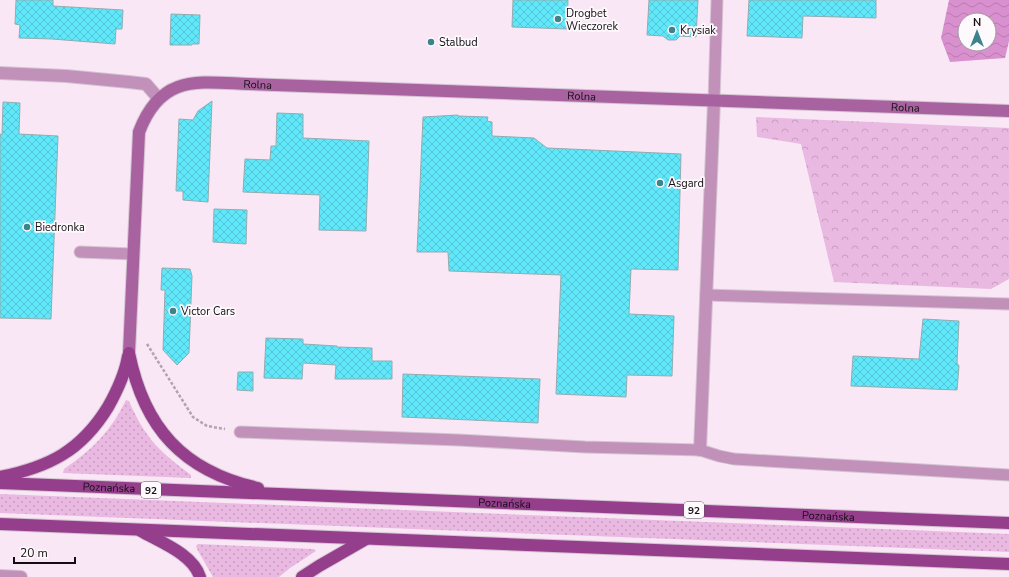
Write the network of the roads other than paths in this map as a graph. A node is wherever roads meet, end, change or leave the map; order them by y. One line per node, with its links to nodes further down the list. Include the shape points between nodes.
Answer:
1 (717, 0): 4 (lane)
2 (0, 73): 3 (street, via 146,84)
3 (159, 99): 4 (street, Rolna, via 174,88 196,83); 7 (street, Rolna, via 146,114 139,132)
4 (714, 101): 5 (street, Rolna); 8 (street)
5 (1009, 111)
6 (80, 252): 7 (lane)
7 (133, 254): 10 (street, Rolna)
8 (706, 294): 9 (lane); 12 (street)
9 (1009, 304)
10 (129, 353): 14 (main road, via 117,391 99,420 80,442 62,456 45,464); 16 (main road, via 147,408 164,434 183,454 205,469 230,481)
11 (240, 432): 12 (lane)
12 (700, 450): 13 (lane, via 734,459)
13 (1009, 475)
14 (0, 477)
15 (0, 483): 16 (main road, Poznańska / 92)
16 (303, 496): 17 (main road, Poznańska / 92)
17 (1009, 523)
18 (0, 524): 19 (main road)
19 (138, 530): 20 (main road); 24 (main road, via 190,560)
20 (368, 539): 21 (main road); 25 (main road)
21 (1009, 564)
22 (0, 576): 23 (street)
23 (21, 577)
24 (200, 577)
25 (302, 577)

